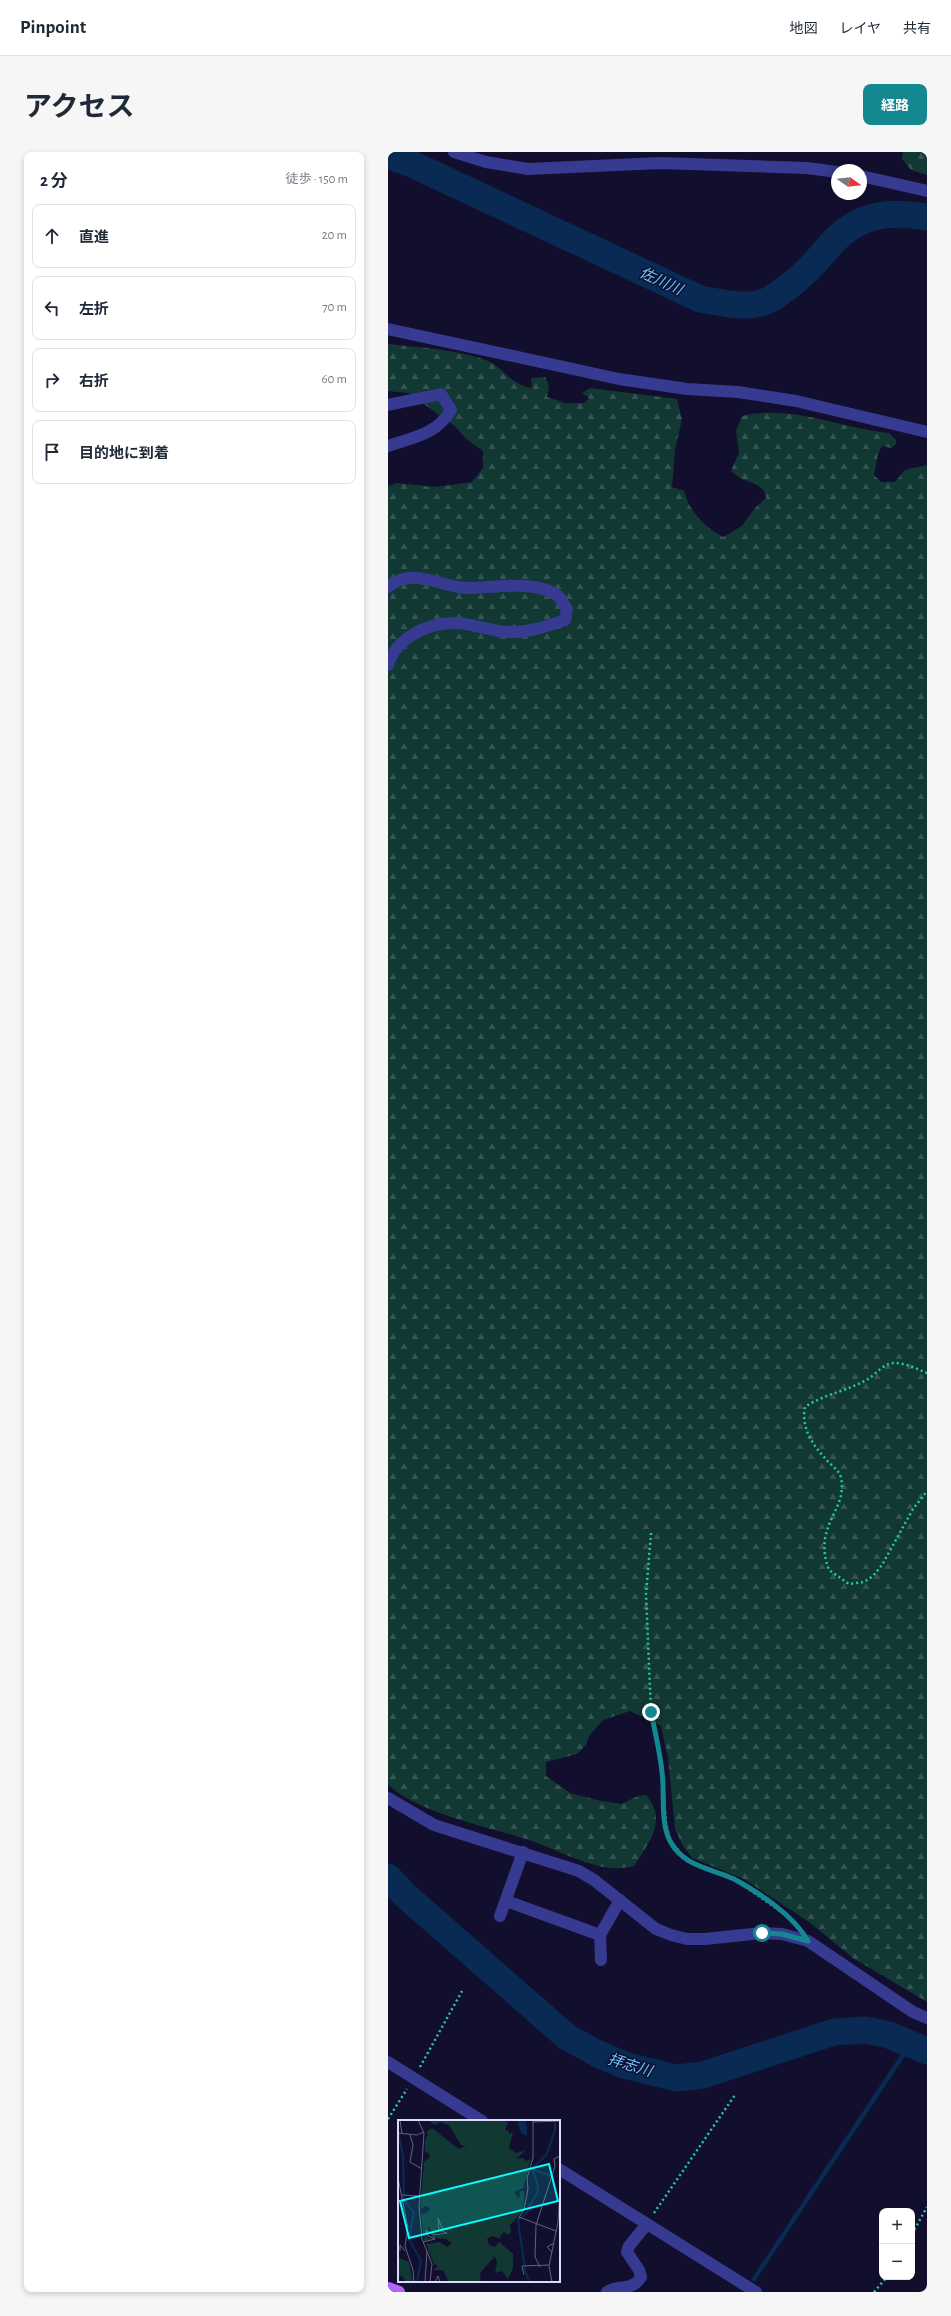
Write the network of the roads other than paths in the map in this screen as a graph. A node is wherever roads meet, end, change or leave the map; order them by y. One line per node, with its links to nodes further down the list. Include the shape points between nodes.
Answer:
1 (454, 152): 2 (street, via 486,162 528,169 669,163)
2 (831, 171)
3 (867, 177): 4 (street)
4 (927, 191)
5 (388, 329): 7 (street, via 619,379 796,401)
6 (388, 405): 8 (street, via 440,394 451,410 443,423 434,429)
7 (926, 429)
8 (388, 446)
9 (388, 587): 10 (street, via 395,580 416,577 466,588 510,584 545,590 558,596 566,609 565,620 532,630 508,632 454,623 432,626 414,634 398,646)
10 (388, 665)
11 (388, 1798): 12 (street, via 434,1825 481,1842)
12 (523, 1852): 13 (street, via 579,1871); 14 (street)
13 (620, 1900): 16 (street); 18 (street, via 656,1929 687,1939 762,1933 782,1934 808,1941 899,2003)
14 (506, 1901): 15 (street); 16 (street)
15 (500, 1916)
16 (600, 1935): 17 (street)
17 (601, 1960)
18 (927, 2018)
19 (388, 2062): 20 (street)
20 (480, 2120)
21 (560, 2170): 22 (street)
22 (647, 2224): 25 (street, via 627,2252 639,2270 641,2277 637,2284); 26 (street)
23 (388, 2288): 24 (main road)
24 (399, 2292)
25 (607, 2292)
26 (756, 2292)

